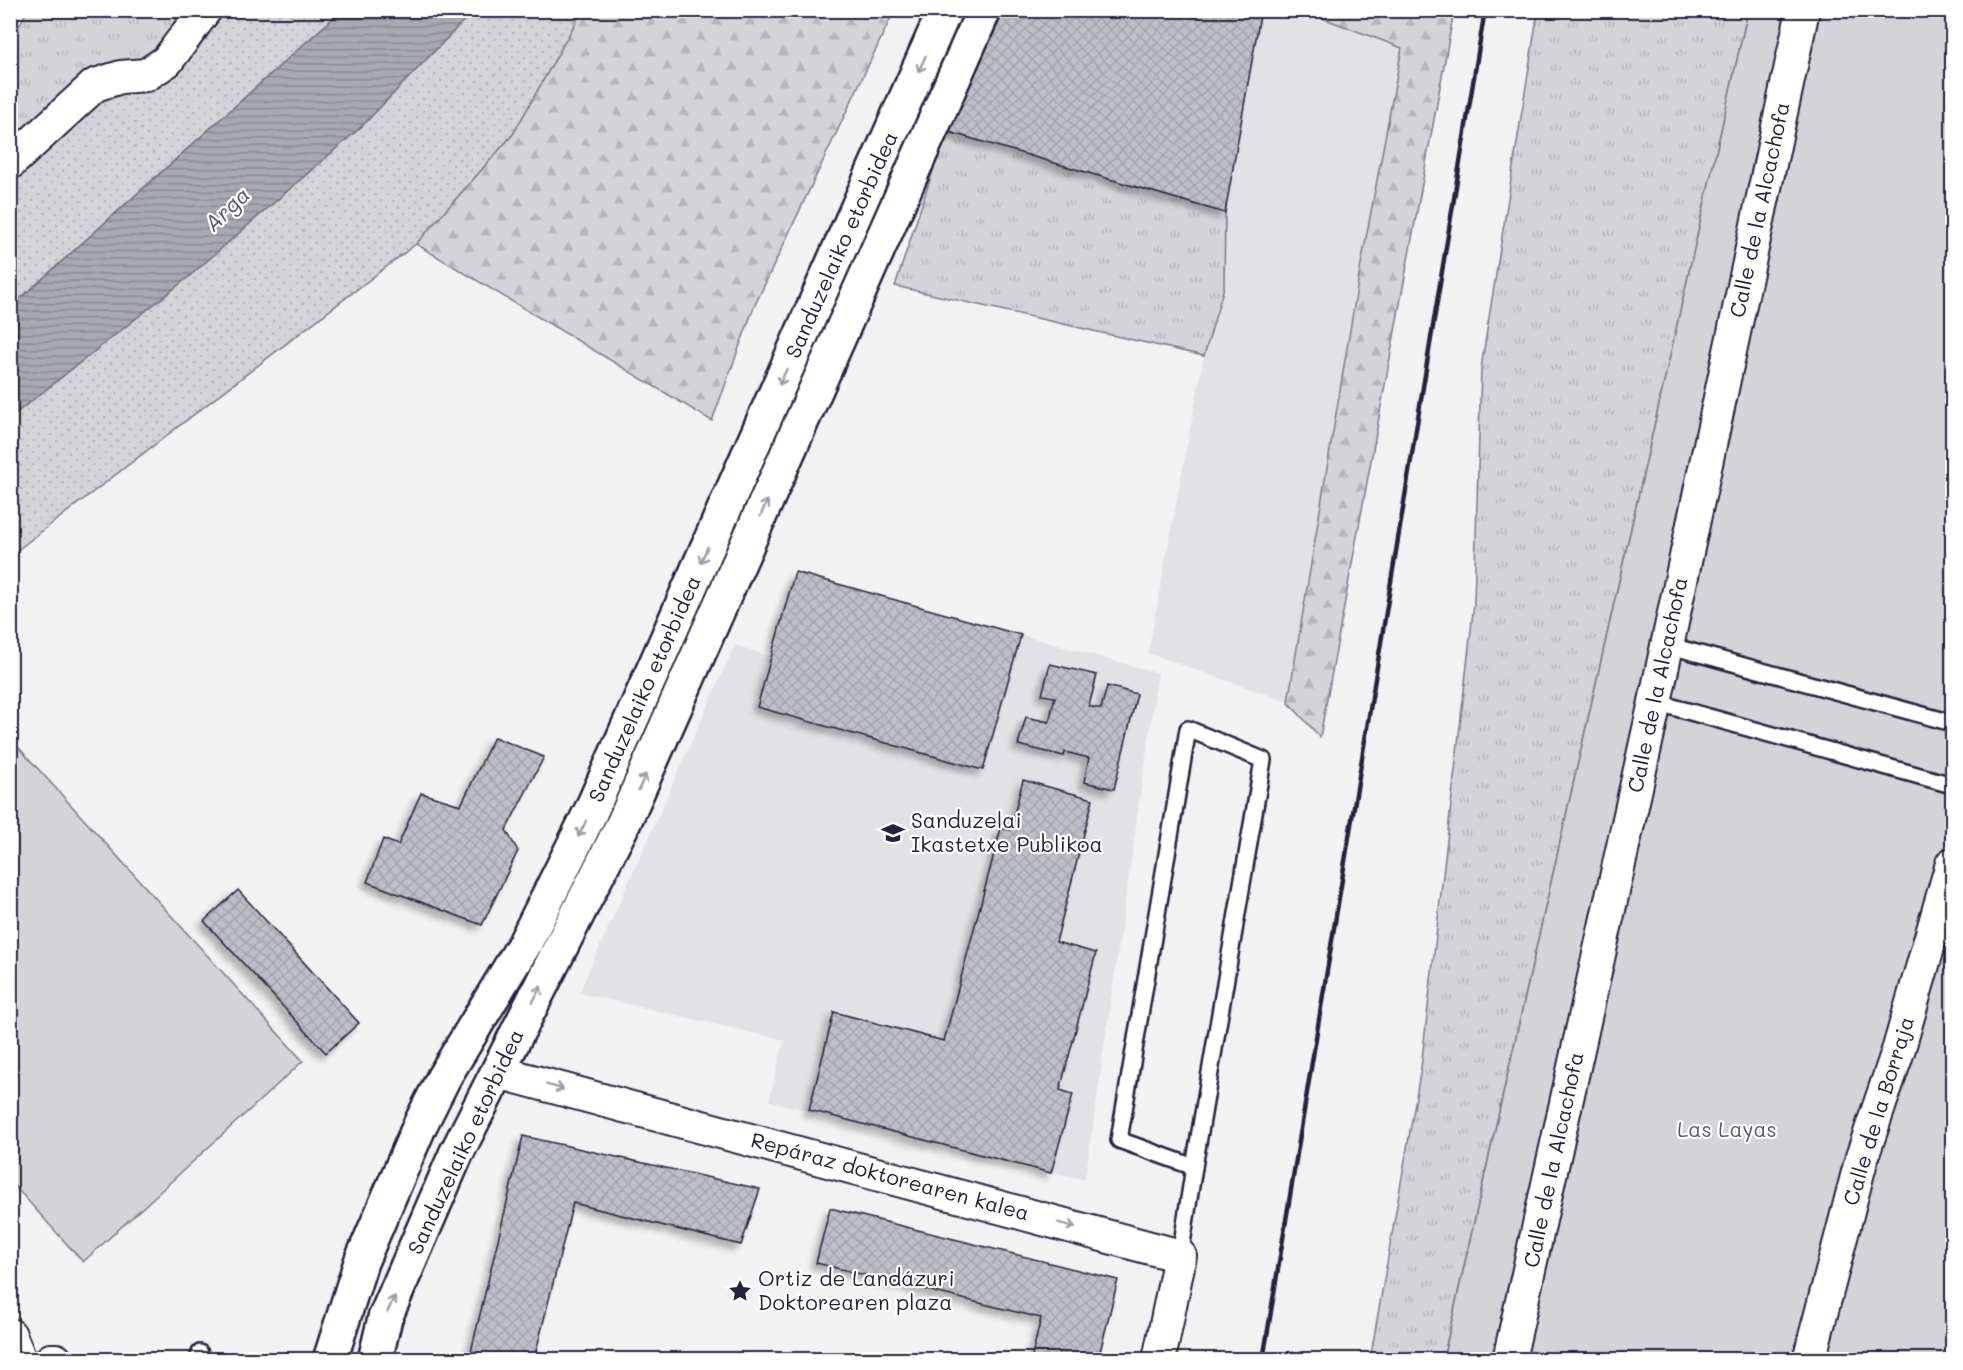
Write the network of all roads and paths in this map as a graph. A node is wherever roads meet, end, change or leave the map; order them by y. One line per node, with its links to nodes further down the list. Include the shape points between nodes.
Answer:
1 (206, 10): 5 (street, via 167,61 147,75 95,85)
2 (945, 10): 18 (main road, Sanduzelaiko etorbidea, one-way to 18, via 591,811 525,943 444,1077 420,1125 361,1262)
3 (984, 10): 11 (main road, Sanduzelaiko etorbidea, one-way to 3, via 624,822)
4 (1803, 10): 6 (street, Calle de la Alcachofa)
5 (10, 163)
6 (1667, 645): 7 (street, Calle de la Alcachofa); 8 (lane)
7 (1655, 702): 9 (lane); 21 (street, Calle de la Alcachofa)
8 (1953, 723)
9 (1953, 785)
10 (1953, 864): 22 (street, Calle de la Borraja, via 1899,1048 1862,1157)
11 (498, 1072): 13 (street, Repáraz doktorearen kalea, one-way to 13); 19 (main road, Sanduzelaiko etorbidea, one-way to 11, via 385,1318 416,1244)
12 (1194, 1167): 12 (lane, via 1263,760 1188,729 1119,1140); 13 (lane)
13 (1180, 1256): 20 (street)
14 (10, 1335): 15 (street)
15 (20, 1359)
16 (51, 1359): 17 (street)
17 (56, 1359)
18 (330, 1359)
19 (375, 1359)
20 (1159, 1359)
21 (1509, 1359)
22 (1809, 1359)

